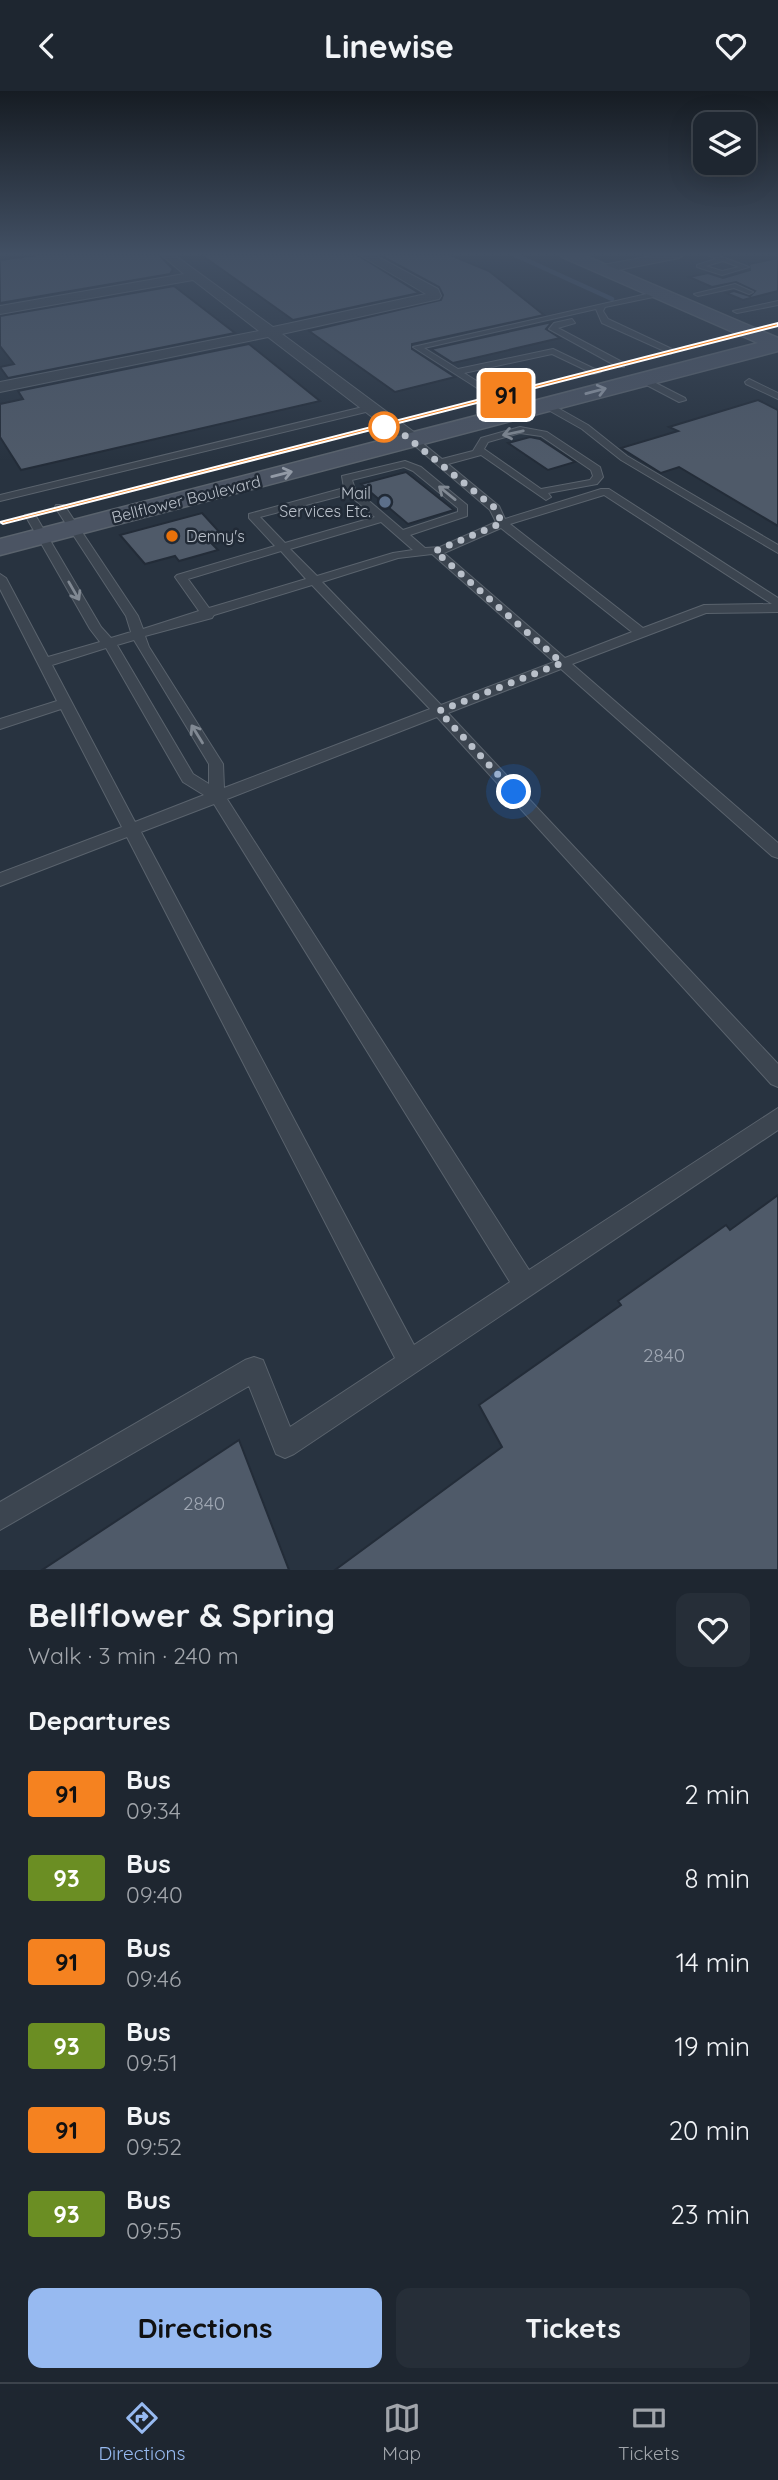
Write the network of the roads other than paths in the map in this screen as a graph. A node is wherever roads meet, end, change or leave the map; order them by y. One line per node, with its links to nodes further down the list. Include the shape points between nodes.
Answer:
1 (259, 323): 8 (street)
2 (310, 323): 8 (street)
3 (544, 323): 13 (lane, via 417,347)
4 (564, 323): 12 (lane, via 553,330)
5 (609, 323): 11 (lane)
6 (729, 323): 9 (main road)
7 (757, 323): 10 (main road)
8 (270, 331): 17 (street); 22 (street)
9 (749, 332): 10 (main road, Bellflower Boulevard); 11 (main road, Bellflower Boulevard)
10 (777, 335): 15 (main road, Bellflower Boulevard)
11 (671, 352): 12 (main road, Bellflower Boulevard)
12 (621, 365): 14 (main road, Bellflower Boulevard)
13 (456, 372): 14 (lane, via 553,351); 19 (lane)
14 (597, 372): 19 (main road, Bellflower Boulevard)
15 (642, 379): 20 (lane); 21 (main road, Bellflower Boulevard, one-way to 15)
16 (749, 382): 18 (lane)
17 (0, 387)
18 (778, 396)
19 (496, 397): 23 (main road, Bellflower Boulevard)
20 (682, 400)
21 (546, 404): 24 (main road, Bellflower Boulevard); 37 (lane, via 624,458)
22 (371, 408): 23 (street); 29 (lane)
23 (392, 425): 24 (street); 31 (main road, Bellflower Boulevard)
24 (412, 439): 26 (lane); 31 (main road, Bellflower Boulevard, one-way to 24)
25 (480, 450): 26 (lane); 28 (lane); 28 (lane, one-way to 25, via 593,482 598,477 596,469 544,434 530,431 484,440)
26 (439, 463): 34 (lane, via 495,508)
27 (350, 490): 32 (lane); 36 (lane, one-way to 27, via 454,519 463,514 463,507 405,464 346,478); 39 (lane, via 253,516)
28 (539, 492): 30 (lane)
29 (0, 498)
30 (558, 506): 34 (lane); 43 (lane, via 605,491)
31 (67, 517): 35 (main road, Bellflower Boulevard); 46 (lane, via 132,616)
32 (383, 518): 36 (lane); 39 (lane)
33 (0, 522): 35 (main road, Bellflower Boulevard)
34 (502, 523): 40 (lane); 45 (lane)
35 (36, 525): 38 (main road, Bellflower Boulevard); 47 (lane, one-way to 47)
36 (402, 534): 40 (lane)
37 (775, 546)
38 (0, 547)
39 (282, 547): 42 (lane); 44 (lane, via 181,577)
40 (429, 552): 42 (lane, via 397,555); 49 (lane)
41 (0, 577): 48 (lane)
42 (314, 581): 44 (lane); 51 (lane)
43 (778, 606): 45 (lane, via 704,609)
44 (208, 615): 46 (lane)
45 (641, 633): 49 (lane)
46 (137, 636): 47 (lane); 53 (lane, one-way to 46, via 216,764)
47 (109, 644): 48 (lane); 53 (lane, via 188,778)
48 (44, 663): 50 (lane)
49 (562, 663): 51 (lane); 55 (lane)
50 (65, 703): 52 (lane); 54 (lane)
51 (439, 711): 53 (lane); 57 (lane)
52 (0, 724)
53 (217, 796): 54 (lane); 59 (lane)
54 (131, 829): 56 (lane); 60 (lane)
55 (778, 852)
56 (0, 880)
57 (778, 1078)
58 (778, 1118): 59 (lane)
59 (526, 1286): 60 (lane)
60 (410, 1362): 61 (lane, via 285,1444 254,1369)
61 (0, 1517)

